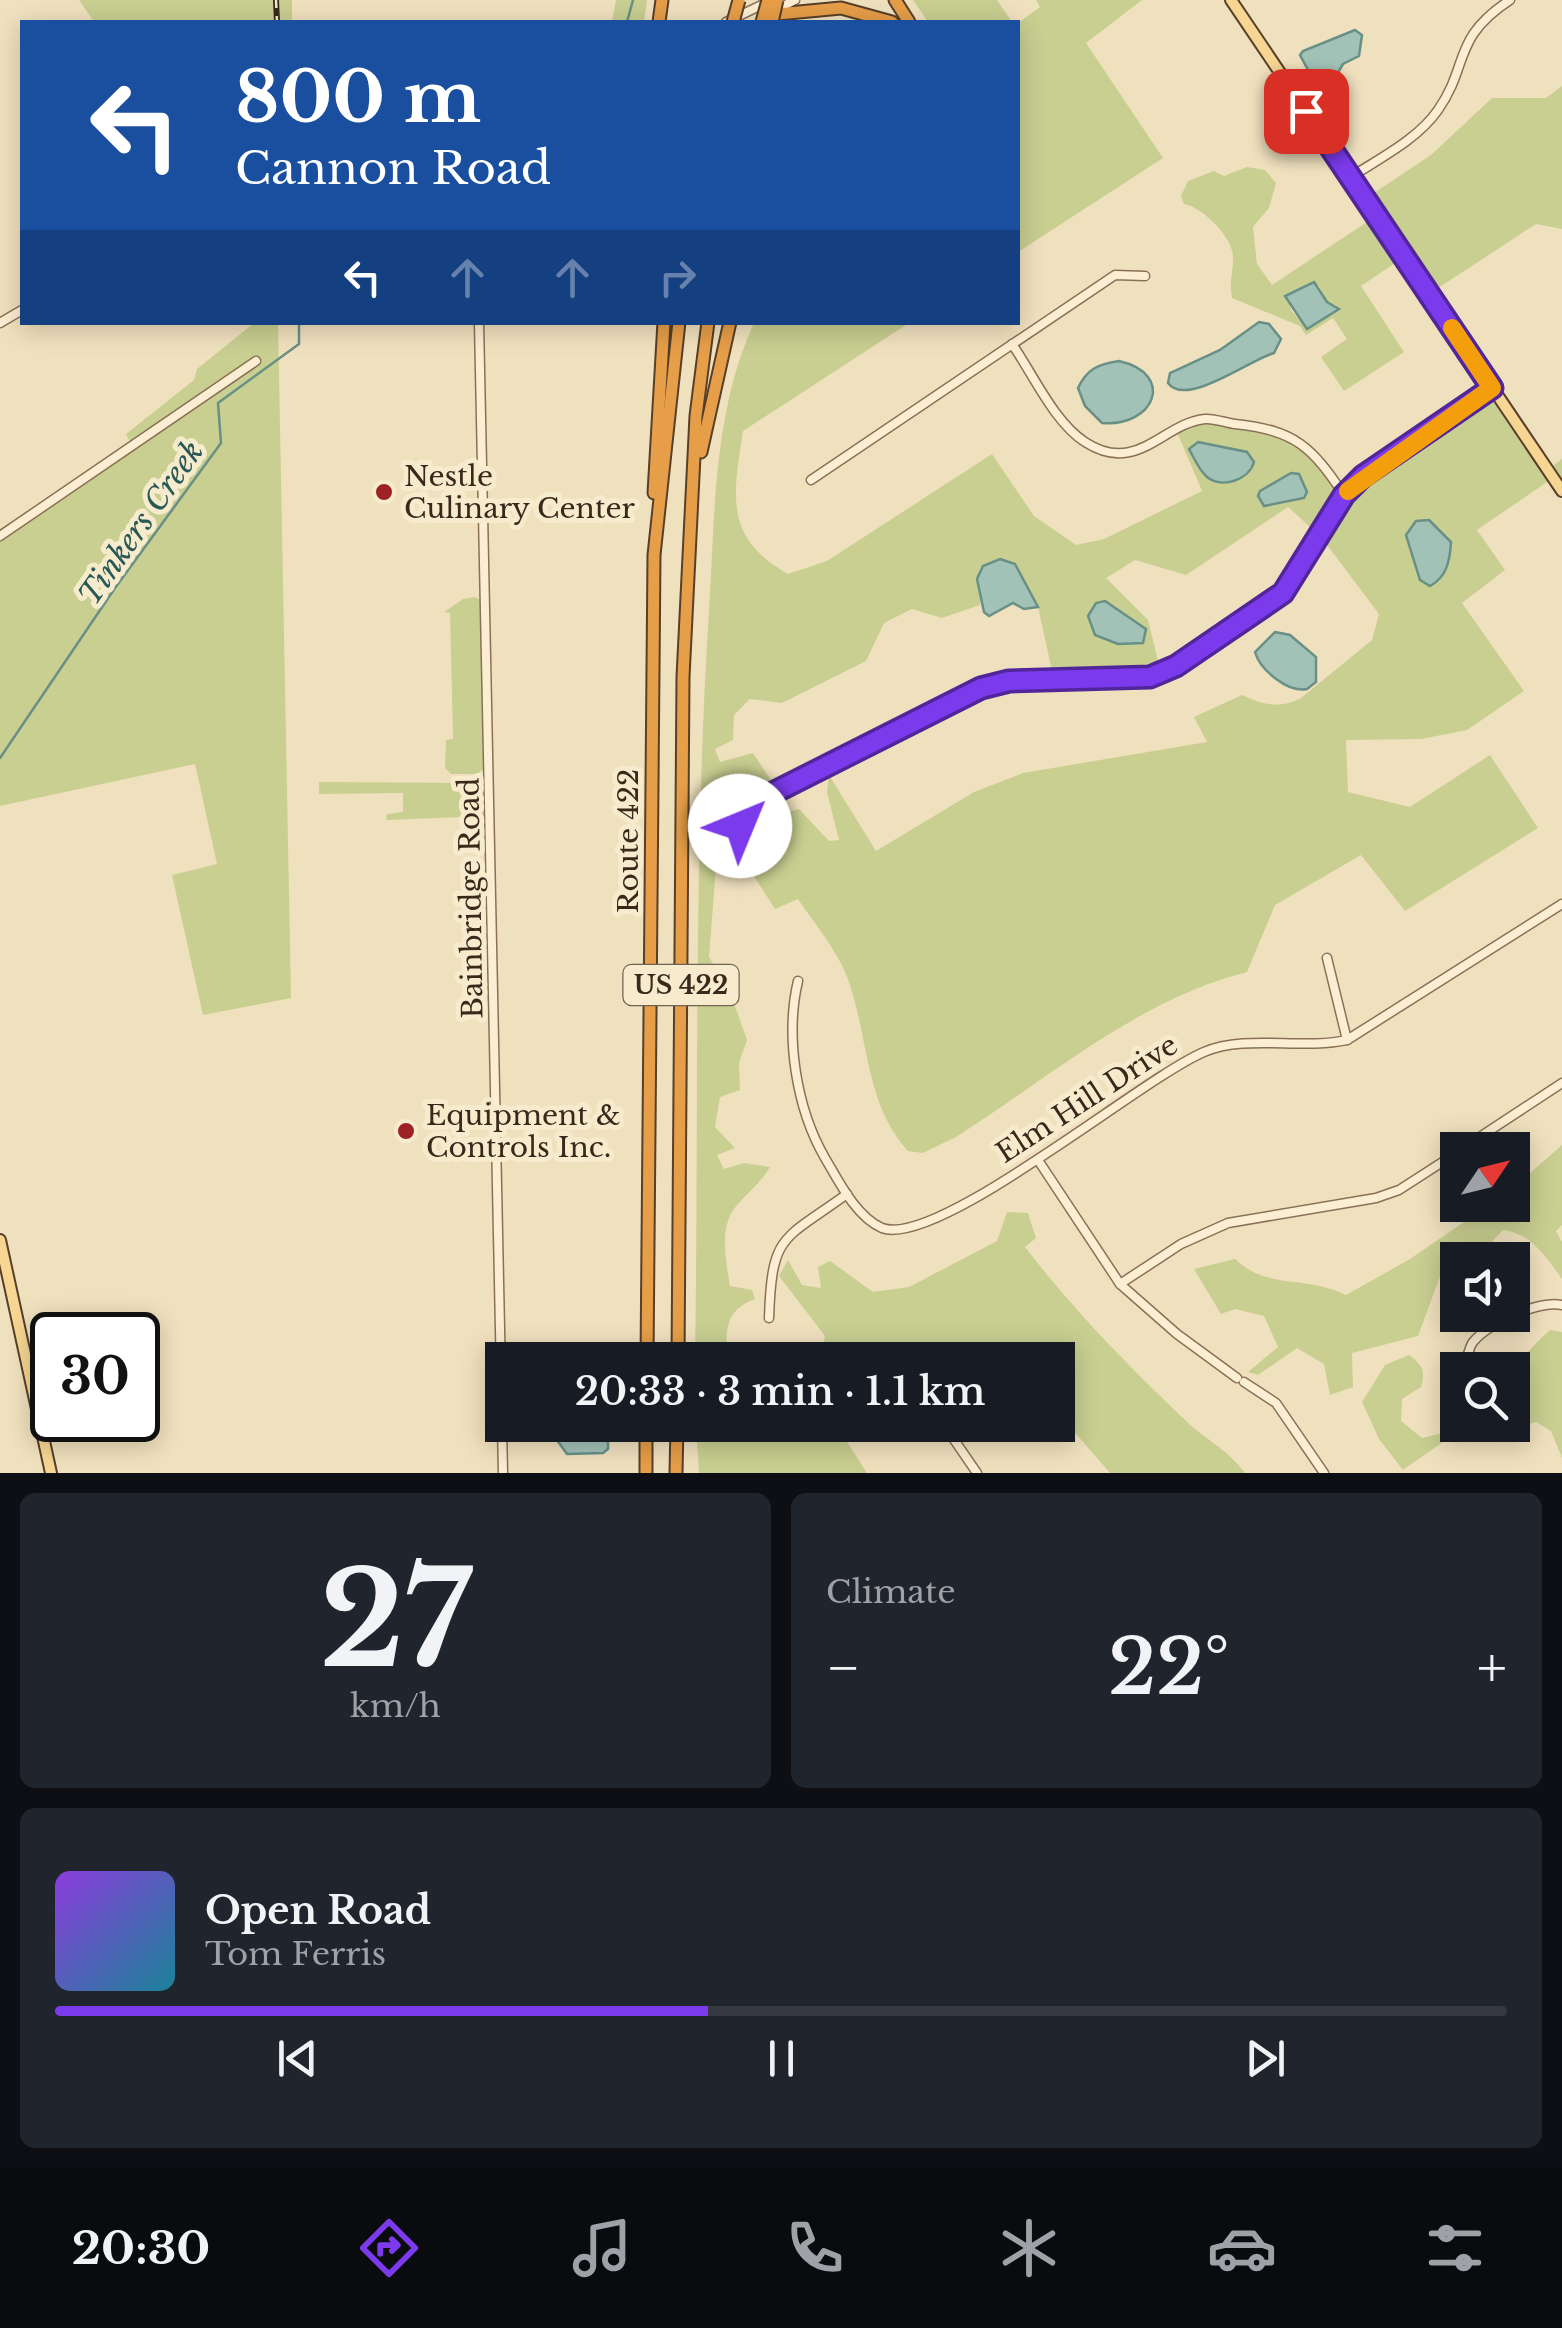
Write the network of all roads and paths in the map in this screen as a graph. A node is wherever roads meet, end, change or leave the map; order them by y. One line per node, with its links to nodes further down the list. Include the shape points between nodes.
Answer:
1 (772, 0): 5 (street); 6 (highway, bridge)
2 (795, 0): 6 (street)
3 (1230, 0): 8 (main road)
4 (1510, 0): 8 (street, via 1468,40 1432,118)
5 (733, 20)
6 (767, 20): 7 (highway, via 840,8)
7 (887, 20)
8 (1350, 178): 17 (main road)
9 (1145, 276): 15 (street, via 1115,275)
10 (480, 325): 45 (street, Bainbridge Road)
11 (664, 325): 22 (highway)
12 (679, 325): 22 (highway, Route 422 / US 422)
13 (708, 325): 23 (highway, Route 422 / US 422)
14 (729, 325): 23 (highway, via 702,439)
15 (1012, 344): 18 (street); 20 (street, via 1086,444 1119,453 1140,450 1204,419 1259,426 1316,454)
16 (256, 360): 21 (street)
17 (1492, 388): 19 (main road); 20 (street)
18 (811, 480)
19 (1562, 491)
20 (1344, 495): 24 (street, via 1283,593 1176,666 1150,677 1009,681 981,688 751,804)
21 (0, 536)
22 (654, 556): 38 (highway, Route 422 / US 422)
23 (686, 610): 39 (highway, Route 422 / US 422)
24 (740, 826)
25 (1562, 904): 28 (street, Elm Hill Drive)
26 (1327, 958): 28 (street)
27 (798, 981): 33 (street, Elm Hill Drive, via 796,1072 822,1152)
28 (1346, 1040): 31 (street, Elm Hill Drive, via 1209,1049)
29 (1562, 1083): 30 (street)
30 (1488, 1132)
31 (1038, 1160): 33 (street, Elm Hill Drive, via 912,1230 882,1228); 35 (street)
32 (1440, 1163): 35 (street, via 1376,1198 1215,1228)
33 (847, 1194): 37 (street, via 780,1243 770,1270)
34 (0, 1240): 44 (main road)
35 (1120, 1284): 49 (street, via 1177,1334 1276,1403)
36 (1562, 1305): 40 (street, via 1534,1305 1473,1342)
37 (769, 1318)
38 (647, 1342)
39 (678, 1342)
40 (1469, 1352)
41 (646, 1442): 46 (highway)
42 (677, 1442): 47 (highway)
43 (956, 1442): 48 (street)
44 (50, 1473)
45 (503, 1473)
46 (646, 1473)
47 (676, 1473)
48 (977, 1473)
49 (1324, 1473)

